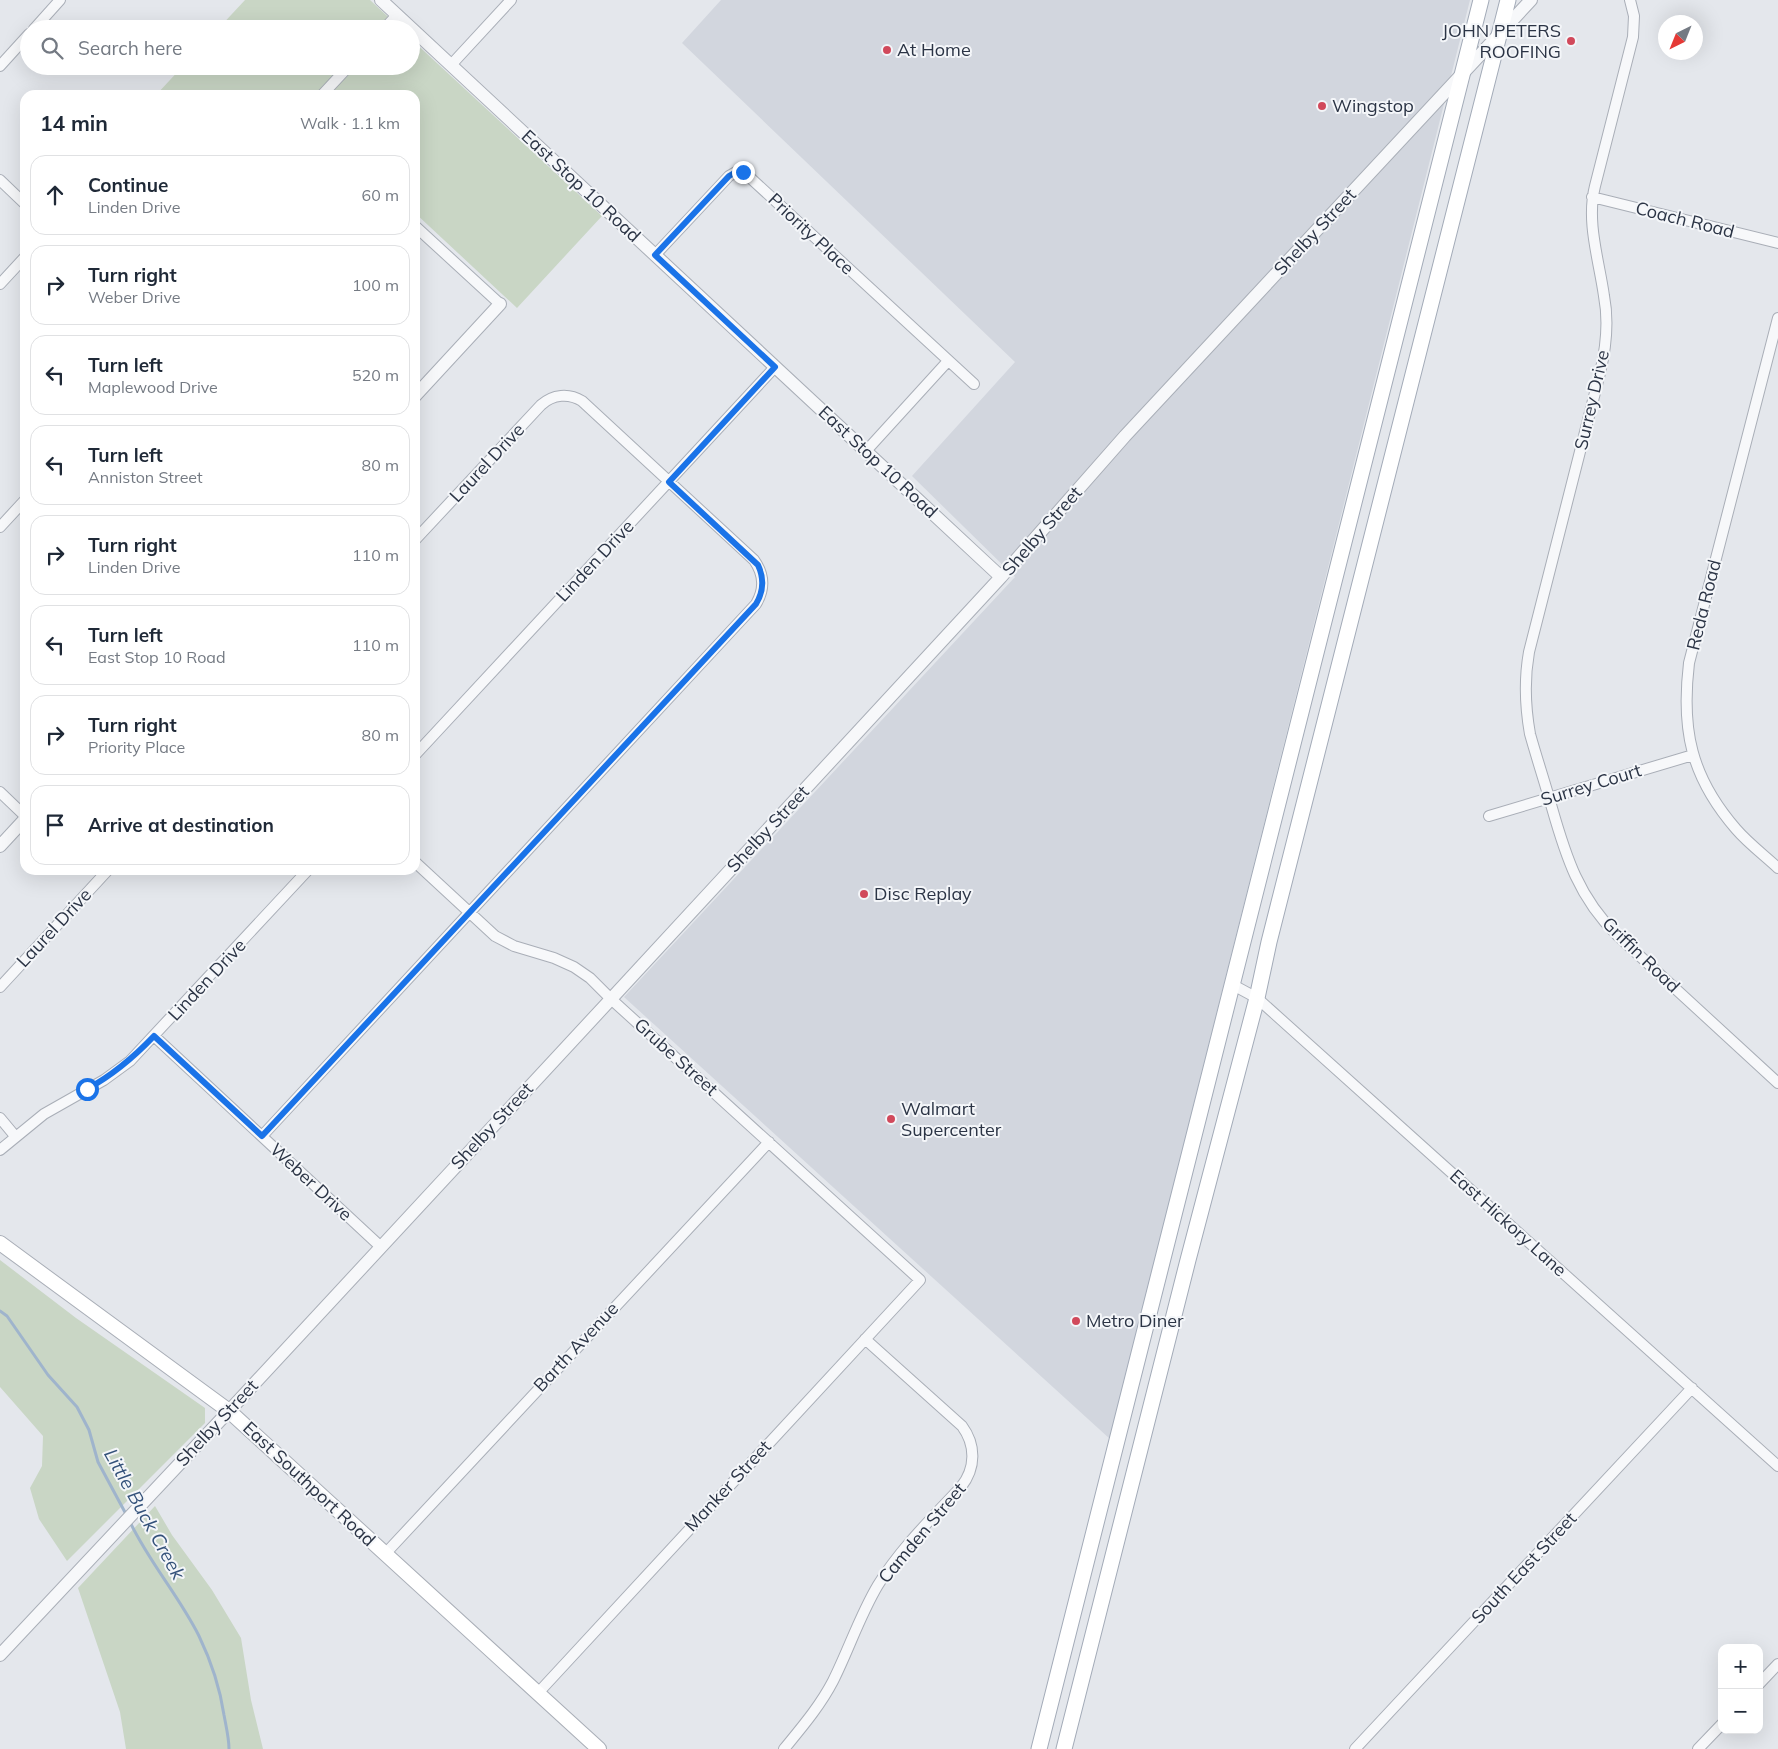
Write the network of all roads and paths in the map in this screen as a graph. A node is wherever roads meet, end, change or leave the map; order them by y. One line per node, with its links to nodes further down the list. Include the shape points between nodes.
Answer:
1 (60, 0): 9 (street)
2 (381, 0): 8 (street, East Stop 10 Road)
3 (511, 0): 15 (street)
4 (1481, 0): 18 (main road)
5 (1508, 0): 12 (main road)
6 (1531, 0): 12 (street, Shelby Street)
7 (1630, 0): 21 (street, Surrey Drive, via 1634,16 1633,37)
8 (397, 15): 10 (street); 11 (street, East Stop 10 Road)
9 (42, 20)
10 (392, 20)
11 (402, 20)
12 (1499, 34): 18 (street, Shelby Street); 55 (main road)
13 (420, 36): 15 (street, East Stop 10 Road)
14 (20, 44): 16 (street)
15 (451, 65): 25 (street, East Stop 10 Road)
16 (0, 66)
17 (341, 75): 19 (street)
18 (1462, 75): 39 (street, Shelby Street, via 1125,436); 53 (main road)
19 (327, 90)
20 (0, 180): 22 (street)
21 (1592, 197): 24 (street, Coach Road); 43 (street, Surrey Drive, via 1592,224 1606,308 1603,363 1525,675 1528,725)
22 (20, 199)
23 (420, 231): 28 (street)
24 (1778, 243)
25 (655, 255): 30 (street, Priority Place, via 729,176 745,172); 31 (street, East Stop 10 Road)
26 (20, 262): 27 (street)
27 (0, 284)
28 (500, 304): 33 (street)
29 (1778, 318): 41 (street, Reda Road, via 1689,663 1686,709)
30 (948, 361): 32 (street, Priority Place); 34 (street)
31 (775, 367): 34 (street, East Stop 10 Road); 35 (street, Linden Drive)
32 (974, 384)
33 (420, 391)
34 (866, 451): 39 (street, East Stop 10 Road)
35 (669, 482): 38 (street, Laurel Drive, via 582,401 575,397 552,398 541,405); 40 (street, Linden Drive); 52 (street, via 754,560 763,583 756,604)
36 (20, 505): 37 (street)
37 (0, 527)
38 (420, 535)
39 (1001, 577): 56 (street, Shelby Street)
40 (420, 750)
41 (1693, 755): 43 (street, Surrey Court); 49 (street, Reda Road, via 1717,805 1737,830)
42 (0, 792): 44 (street)
43 (1549, 798): 45 (street, Surrey Court); 58 (street, Griffin Road, via 1574,876 1604,922)
44 (20, 812)
45 (1489, 816)
46 (20, 823): 47 (street)
47 (0, 846)
48 (420, 867): 52 (street, Grube Street)
49 (1778, 868)
50 (103, 875): 54 (street, Laurel Drive)
51 (303, 875): 57 (street, Linden Drive)
52 (470, 912): 56 (street, Grube Street, via 507,943 579,969); 61 (street)
53 (1233, 985): 55 (street, East Hickory Lane); 79 (main road)
54 (0, 987)
55 (1257, 998): 68 (street, East Hickory Lane); 80 (main road)
56 (611, 999): 62 (street, Grube Street); 65 (street, Shelby Street)
57 (154, 1036): 60 (street, Linden Drive, via 119,1070 59,1104); 61 (street, Weber Drive)
58 (1778, 1083)
59 (0, 1118): 60 (street)
60 (15, 1136): 63 (street, Linden Drive)
61 (262, 1136): 65 (street, Weber Drive)
62 (769, 1142): 66 (street, Grube Street); 71 (street, Barth Avenue)
63 (0, 1150)
64 (0, 1243): 69 (main road, East Southport Road)
65 (381, 1247): 69 (street, Shelby Street)
66 (920, 1280): 67 (street, Manker Street)
67 (865, 1339): 75 (street, Manker Street); 78 (street, Camden Street, via 962,1426 971,1442 972,1466 967,1479 888,1570 864,1610 828,1690)
68 (1692, 1388): 70 (street, East Hickory Lane); 81 (street, South East Street)
69 (229, 1411): 71 (main road, East Southport Road); 72 (street, Shelby Street)
70 (1778, 1466)
71 (385, 1554): 75 (main road, East Southport Road)
72 (0, 1655)
73 (1778, 1664): 74 (street)
74 (1763, 1680)
75 (538, 1693): 77 (main road, East Southport Road)
76 (1718, 1728): 82 (street)
77 (598, 1749)
78 (784, 1749)
79 (1039, 1749)
80 (1064, 1749)
81 (1355, 1749)
82 (1698, 1749)

